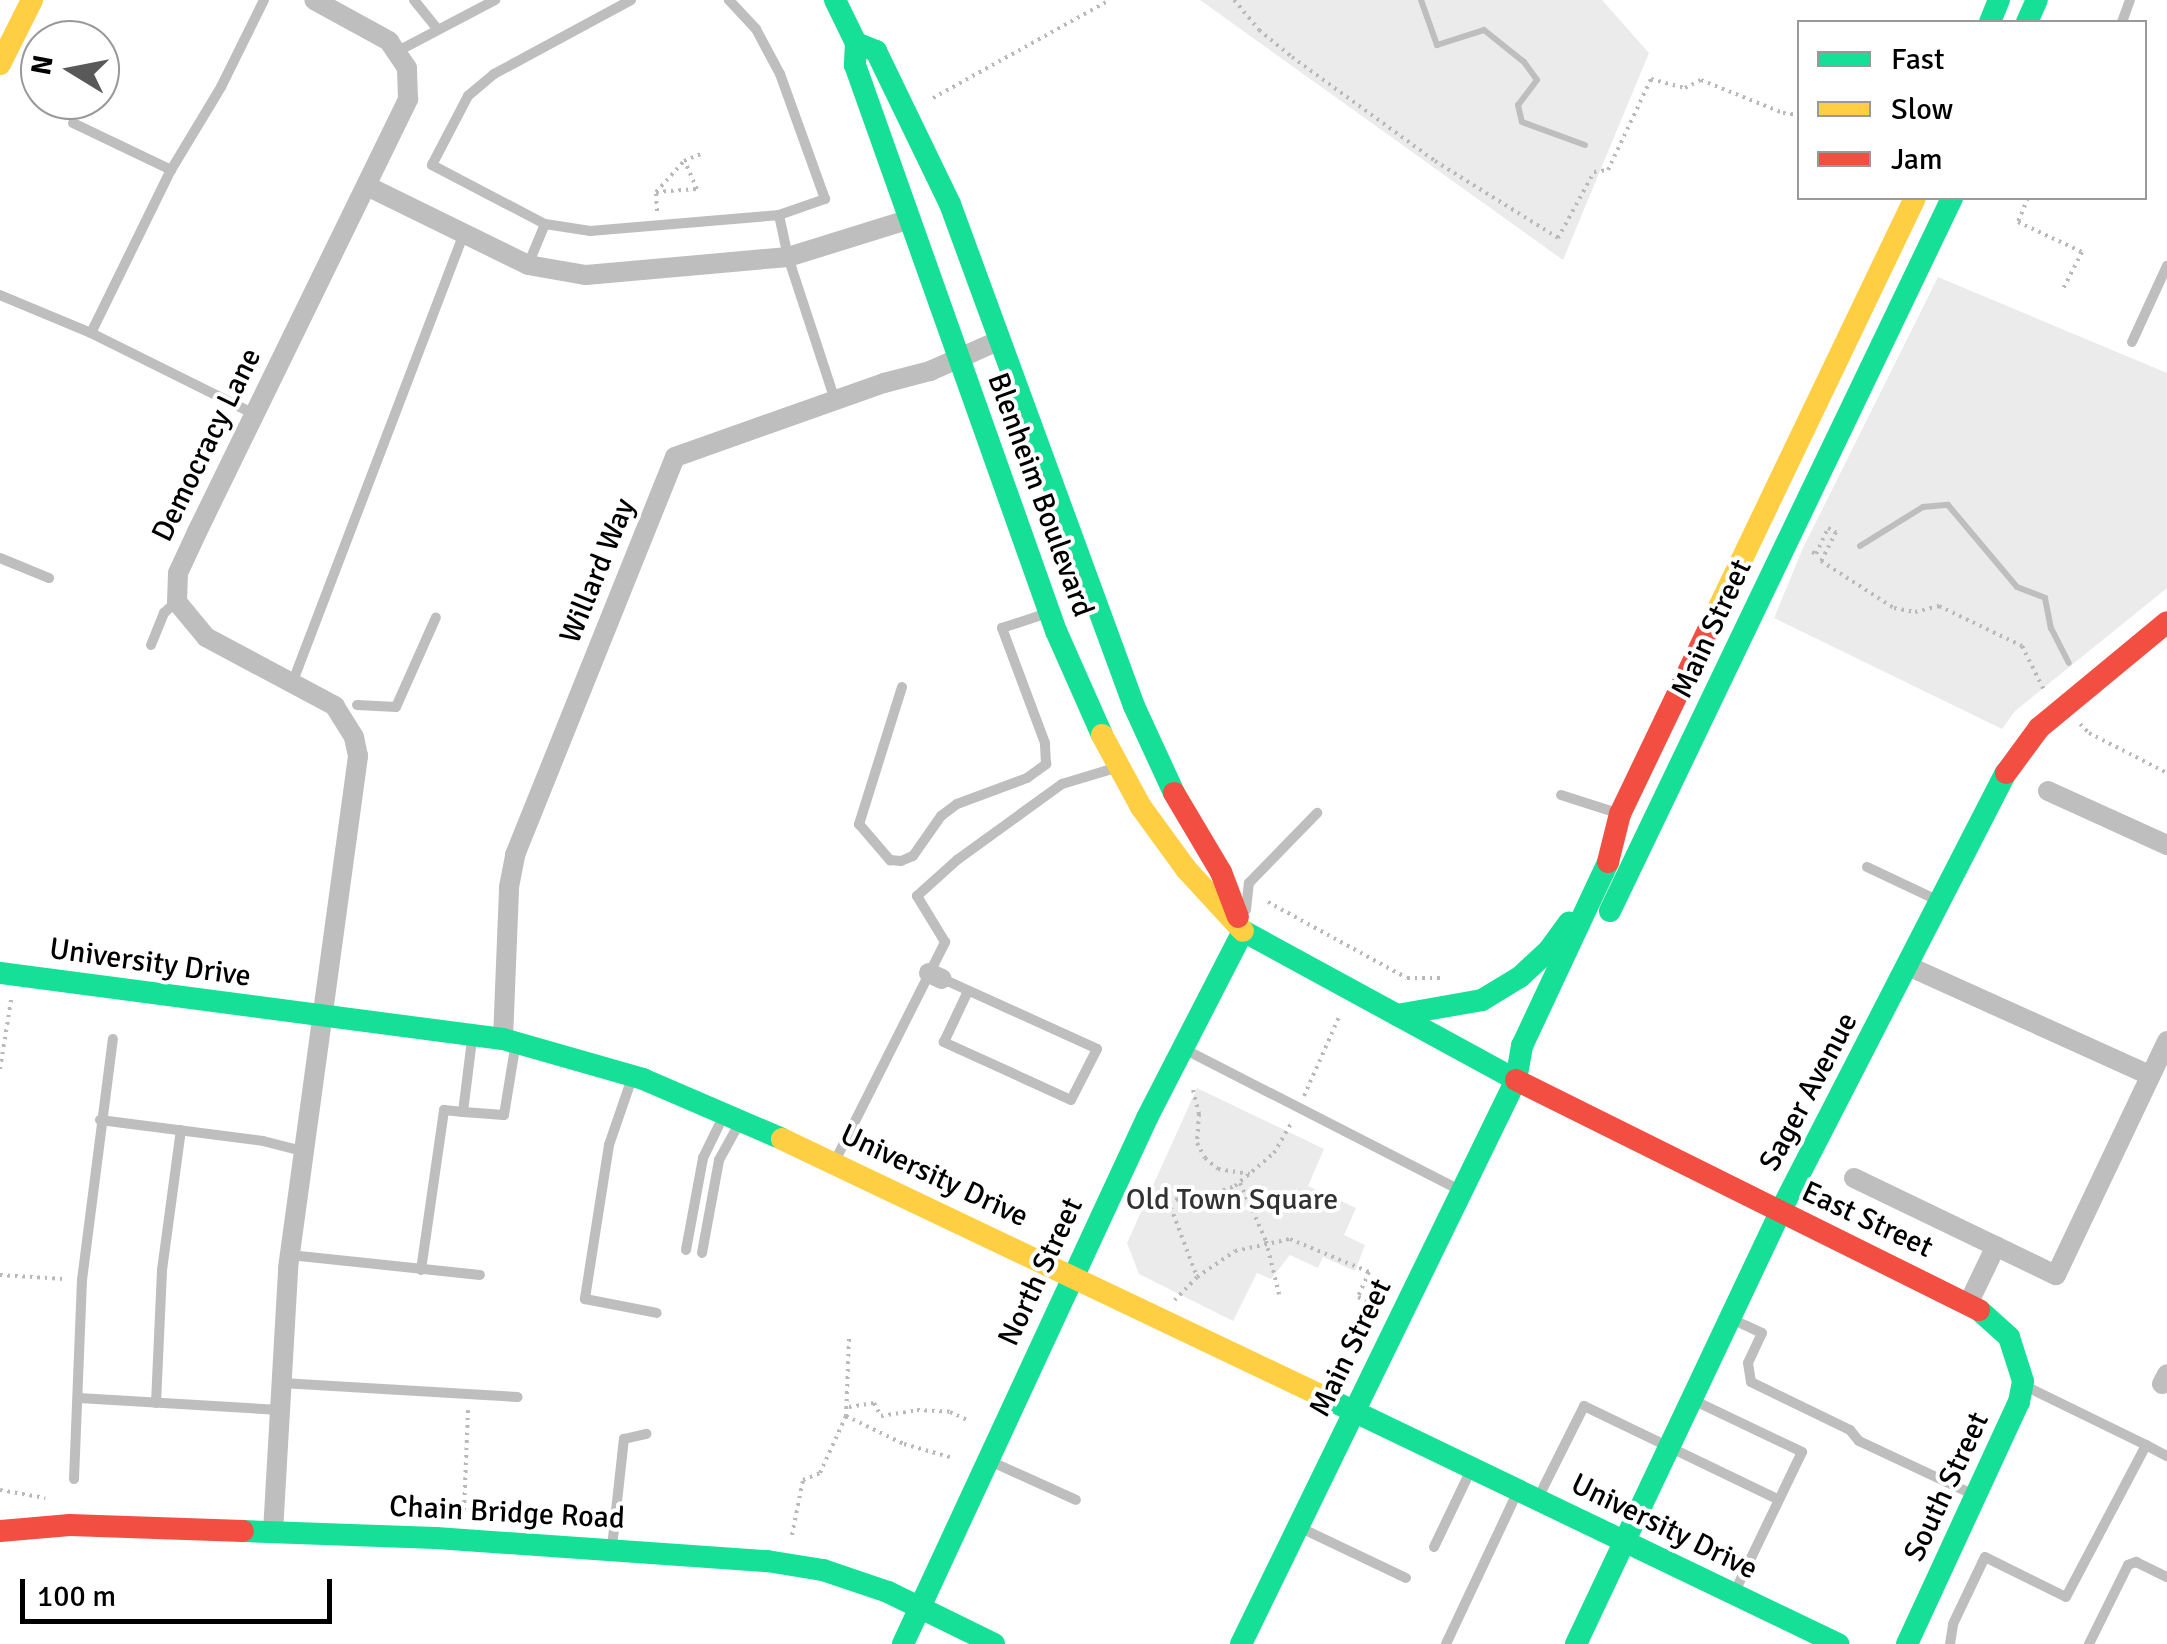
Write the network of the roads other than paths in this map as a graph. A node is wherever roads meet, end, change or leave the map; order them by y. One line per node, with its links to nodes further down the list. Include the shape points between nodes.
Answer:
1 (32, 0): 12 (main road)
2 (264, 0): 14 (lane)
3 (314, 0): 11 (street, via 374,30)
4 (414, 0): 9 (lane)
5 (495, 0): 9 (lane)
6 (630, 0): 20 (lane, via 494,74 468,96 432,166)
7 (729, 0): 18 (lane, via 756,30 780,74 826,199)
8 (835, 0): 10 (main road, Blenheim Boulevard)
9 (438, 30): 11 (lane)
10 (856, 43): 19 (main road, Blenheim Boulevard, via 855,65); 27 (main road, Blenheim Boulevard, via 876,52 950,204)
11 (398, 52): 15 (street, Democracy Lane, via 407,68 408,99)
12 (0, 64)
13 (73, 122): 14 (lane)
14 (171, 170): 26 (lane)
15 (368, 187): 21 (street); 31 (street, Democracy Lane)
16 (1913, 200): 46 (main road, Main Street)
17 (1951, 200): 64 (main road, Main Street, via 1540,1055)
18 (778, 216): 20 (lane, via 590,231); 22 (lane)
19 (910, 218): 22 (street); 29 (main road, Blenheim Boulevard)
20 (545, 224): 23 (lane)
21 (464, 234): 23 (street); 39 (lane)
22 (788, 257): 23 (street, via 602,275); 30 (lane)
23 (528, 266)
24 (2167, 266): 28 (lane)
25 (0, 296): 26 (lane)
26 (91, 333): 31 (lane)
27 (1000, 340): 29 (street, Willard Way); 50 (main road, Blenheim Boulevard, via 1134,706 1176,797 1221,872)
28 (2132, 342)
29 (959, 357): 30 (street, Willard Way); 35 (main road, Blenheim Boulevard)
30 (836, 400): 59 (street, Willard Way, via 675,457 515,855)
31 (255, 414): 34 (street, Democracy Lane, via 178,573)
32 (0, 558): 33 (lane)
33 (49, 578)
34 (177, 602): 38 (lane, via 164,613); 39 (street, via 200,633)
35 (1049, 613): 40 (lane, via 1002,628 1046,744 1046,764 958,804 901,861 890,860 858,824); 42 (main road, Blenheim Boulevard)
36 (436, 617): 41 (lane, via 396,707)
37 (2167, 622): 49 (main road, Sager Avenue, via 2039,728 2006,773)
38 (151, 646)
39 (293, 680): 56 (street, via 344,716 358,756)
40 (902, 687)
41 (357, 706)
42 (1117, 767): 50 (main road, Blenheim Boulevard, via 1186,869); 53 (lane, via 1062,784 917,896 945,942)
43 (2048, 791): 47 (street)
44 (1561, 795): 46 (lane)
45 (1318, 813): 50 (lane, via 1249,883)
46 (1620, 814): 55 (main road, via 1573,916 1520,977 1482,1000); 64 (main road, Main Street, via 1604,877 1522,1046)
47 (2167, 845)
48 (1867, 867): 49 (lane)
49 (1941, 902): 51 (main road, Sager Avenue)
50 (1243, 931): 55 (main road, Blenheim Boulevard); 61 (main road, North Street)
51 (1908, 966): 62 (street); 73 (main road, Sager Avenue)
52 (8, 974): 56 (main road, University Drive)
53 (936, 976): 54 (lane); 70 (lane)
54 (968, 991): 54 (lane, via 1096,1049 1072,1100 944,1042)
55 (1397, 1015): 64 (main road, Blenheim Boulevard)
56 (326, 1016): 57 (main road, University Drive); 69 (street)
57 (473, 1035): 59 (main road, University Drive); 65 (lane)
58 (112, 1038): 67 (lane)
59 (509, 1041): 63 (main road, University Drive); 65 (lane, via 504,1115)
60 (2167, 1042): 62 (street)
61 (1181, 1047): 72 (lane); 80 (main road, North Street)
62 (2148, 1075): 74 (street, via 2056,1275)
63 (632, 1076): 66 (main road, University Drive); 82 (lane, via 610,1145 585,1299)
64 (1516, 1080): 72 (main road, Main Street); 73 (main road, East Street)
65 (463, 1112): 78 (lane, via 444,1110)
66 (734, 1116): 70 (main road, University Drive); 75 (lane, via 704,1158); 76 (lane, via 718,1160)
67 (100, 1120): 68 (lane); 88 (lane, via 82,1280)
68 (181, 1130): 69 (lane); 90 (lane, via 162,1270)
69 (306, 1152): 77 (street)
70 (835, 1162): 80 (main road, University Drive)
71 (1854, 1178): 74 (street)
72 (1462, 1191): 91 (main road, Main Street)
73 (1780, 1212): 81 (main road, East Street); 83 (main road, Sager Avenue)
74 (1996, 1246): 81 (street)
75 (686, 1250)
76 (702, 1253)
77 (290, 1254): 78 (lane); 85 (street)
78 (421, 1270): 79 (lane)
79 (480, 1275)
80 (1072, 1276): 91 (main road, University Drive); 97 (main road, North Street)
81 (1969, 1302): 84 (main road, East Street, via 1992,1318)
82 (657, 1313)
83 (1730, 1318): 89 (main road, Sager Avenue); 101 (lane, via 1762,1333 1748,1364 1751,1382)
84 (2014, 1352): 86 (main road, South Street)
85 (282, 1382): 87 (lane); 92 (street)
86 (2022, 1385): 95 (lane); 101 (main road, South Street)
87 (518, 1397)
88 (79, 1398): 90 (lane); 99 (lane)
89 (1692, 1400): 94 (main road, Sager Avenue); 103 (lane, via 1802,1452)
90 (156, 1403): 92 (lane)
91 (1354, 1409): 98 (main road, University Drive); 104 (main road, Main Street)
92 (280, 1410): 106 (street)
93 (646, 1434): 109 (lane, via 624,1440)
94 (1670, 1446): 100 (lane, via 1584,1406); 103 (lane); 107 (main road, Sager Avenue)
95 (2146, 1446): 96 (lane); 121 (lane, via 2066,1597 1985,1557)
96 (2167, 1456)
97 (987, 1460): 102 (lane); 113 (main road, North Street)
98 (1472, 1466): 100 (main road, University Drive); 108 (lane)
99 (74, 1479)
100 (1528, 1494): 107 (main road, University Drive); 117 (lane)
101 (1977, 1496): 120 (main road, South Street)
102 (1076, 1500)
103 (1779, 1500): 112 (lane)
104 (1298, 1526): 111 (lane); 114 (main road, Main Street)
105 (0, 1532): 106 (main road, Chain Bridge Road, via 70,1526)
106 (273, 1532): 109 (main road, Chain Bridge Road)
107 (1625, 1541): 112 (main road, University Drive); 118 (main road, Sager Avenue)
108 (1434, 1547)
109 (612, 1548): 113 (main road, Chain Bridge Road, via 823,1570)
110 (2167, 1576): 122 (lane, via 2136,1562 2128,1565)
111 (1406, 1578)
112 (1734, 1594): 119 (main road, University Drive)
113 (918, 1608): 115 (main road, North Street); 116 (main road, Chain Bridge Road)
114 (1247, 1639)
115 (903, 1644)
116 (994, 1644)
117 (1446, 1644)
118 (1576, 1644)
119 (1838, 1644)
120 (1908, 1644)
121 (1950, 1644)
122 (2089, 1644)

